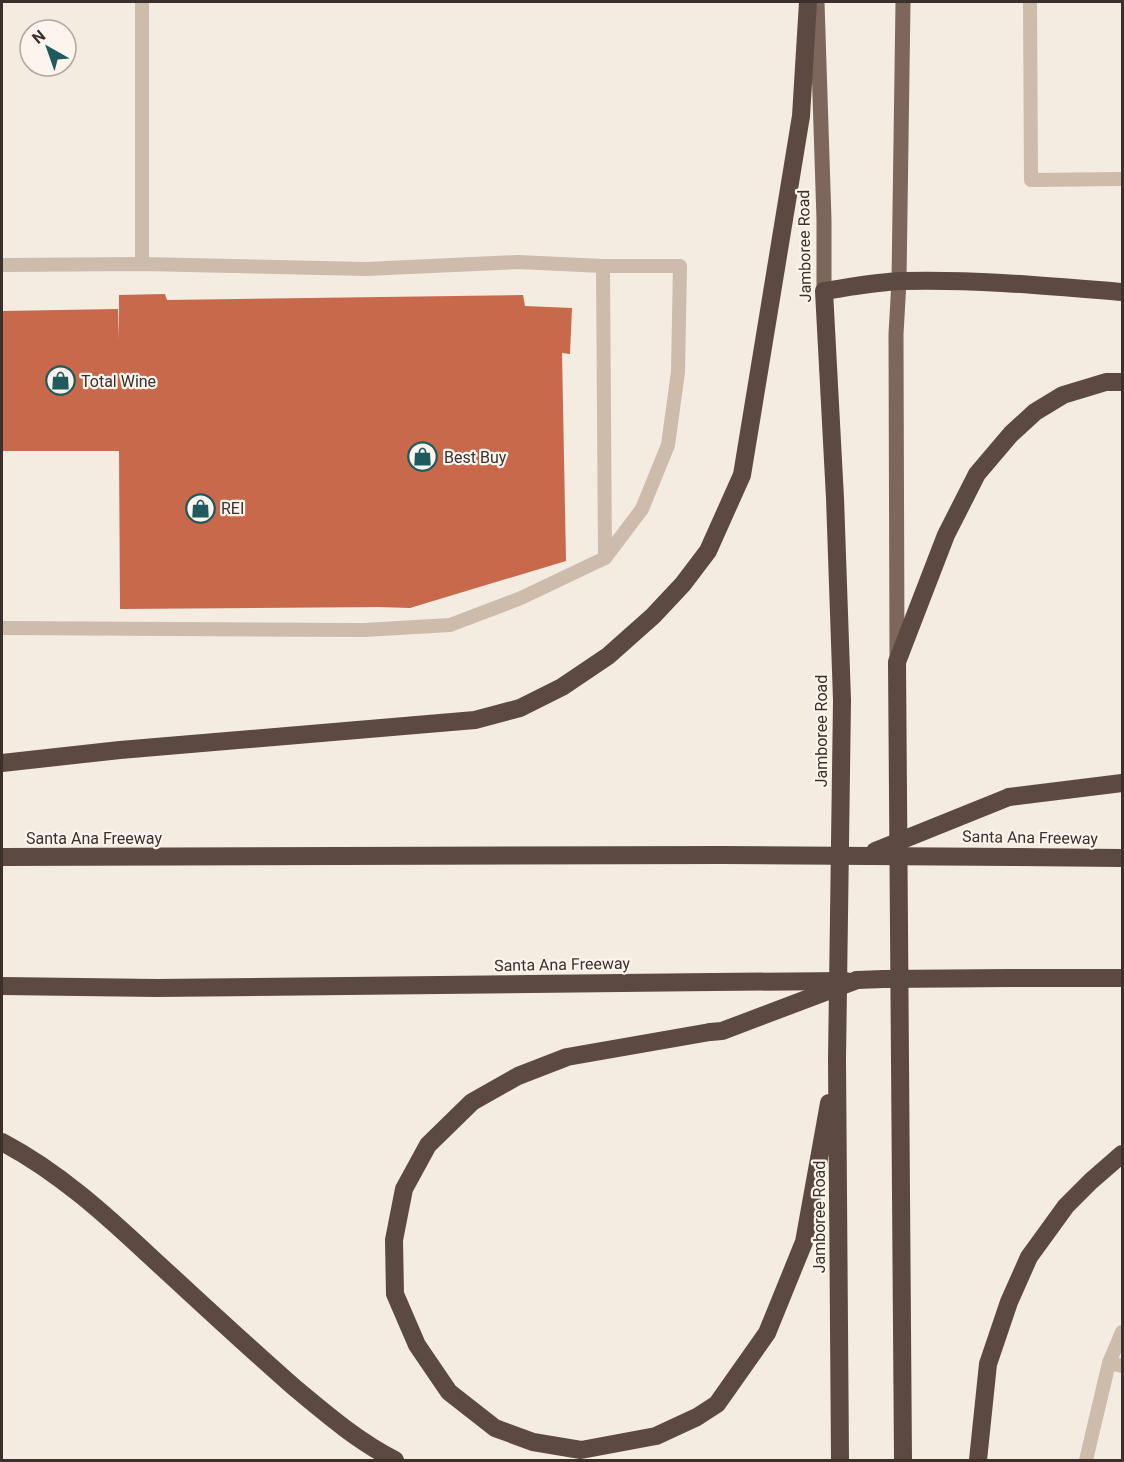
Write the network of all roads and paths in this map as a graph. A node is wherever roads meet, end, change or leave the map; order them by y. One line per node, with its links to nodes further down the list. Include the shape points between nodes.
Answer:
1 (142, 2): 7 (lane)
2 (808, 2): 17 (highway, via 801,116 742,475 708,551 653,616 608,656 562,687 520,708 475,720 120,750)
3 (817, 2): 11 (main road, Jamboree Road)
4 (903, 2): 10 (main road)
5 (1030, 2): 6 (lane, via 1031,180)
6 (1122, 179)
7 (142, 264): 8 (lane); 9 (lane, via 366,268 518,262)
8 (2, 265)
9 (603, 266): 14 (lane); 14 (lane, via 680,266 678,372 668,446 642,509)
10 (899, 281): 11 (highway); 12 (highway, via 1029,284); 16 (main road)
11 (824, 291): 25 (highway, Jamboree Road, via 842,700)
12 (1122, 292)
13 (1122, 382): 16 (highway, via 1106,382 1063,395 1035,412 977,474 946,535)
14 (605, 558): 15 (lane, via 521,598 450,624 364,630)
15 (2, 628)
16 (897, 662): 32 (highway)
17 (2, 764)
18 (1122, 783): 19 (highway, bridge, via 1009,797)
19 (867, 855): 20 (highway, Santa Ana Freeway, bridge); 21 (highway, Santa Ana Freeway, bridge)
20 (2, 857)
21 (1122, 858)
22 (1122, 978): 23 (highway, Santa Ana Freeway, bridge)
23 (857, 981): 24 (highway, Santa Ana Freeway, bridge); 25 (highway, bridge, via 722,1031 567,1057 518,1076 472,1102 428,1145 404,1189 394,1240 395,1293 417,1346 449,1392 495,1428 533,1442 581,1450 656,1436 697,1418 717,1404 767,1334 804,1242)
24 (2, 986)
25 (837, 1060): 31 (highway, Jamboree Road)
26 (2, 1142): 30 (highway, via 28,1156 97,1207 280,1375 324,1412)
27 (1122, 1154): 33 (highway, via 1066,1206 1029,1257 988,1364)
28 (1122, 1332): 29 (lane)
29 (1116, 1364): 34 (lane)
30 (395, 1461)
31 (840, 1461)
32 (903, 1461)
33 (978, 1461)
34 (1086, 1461)

